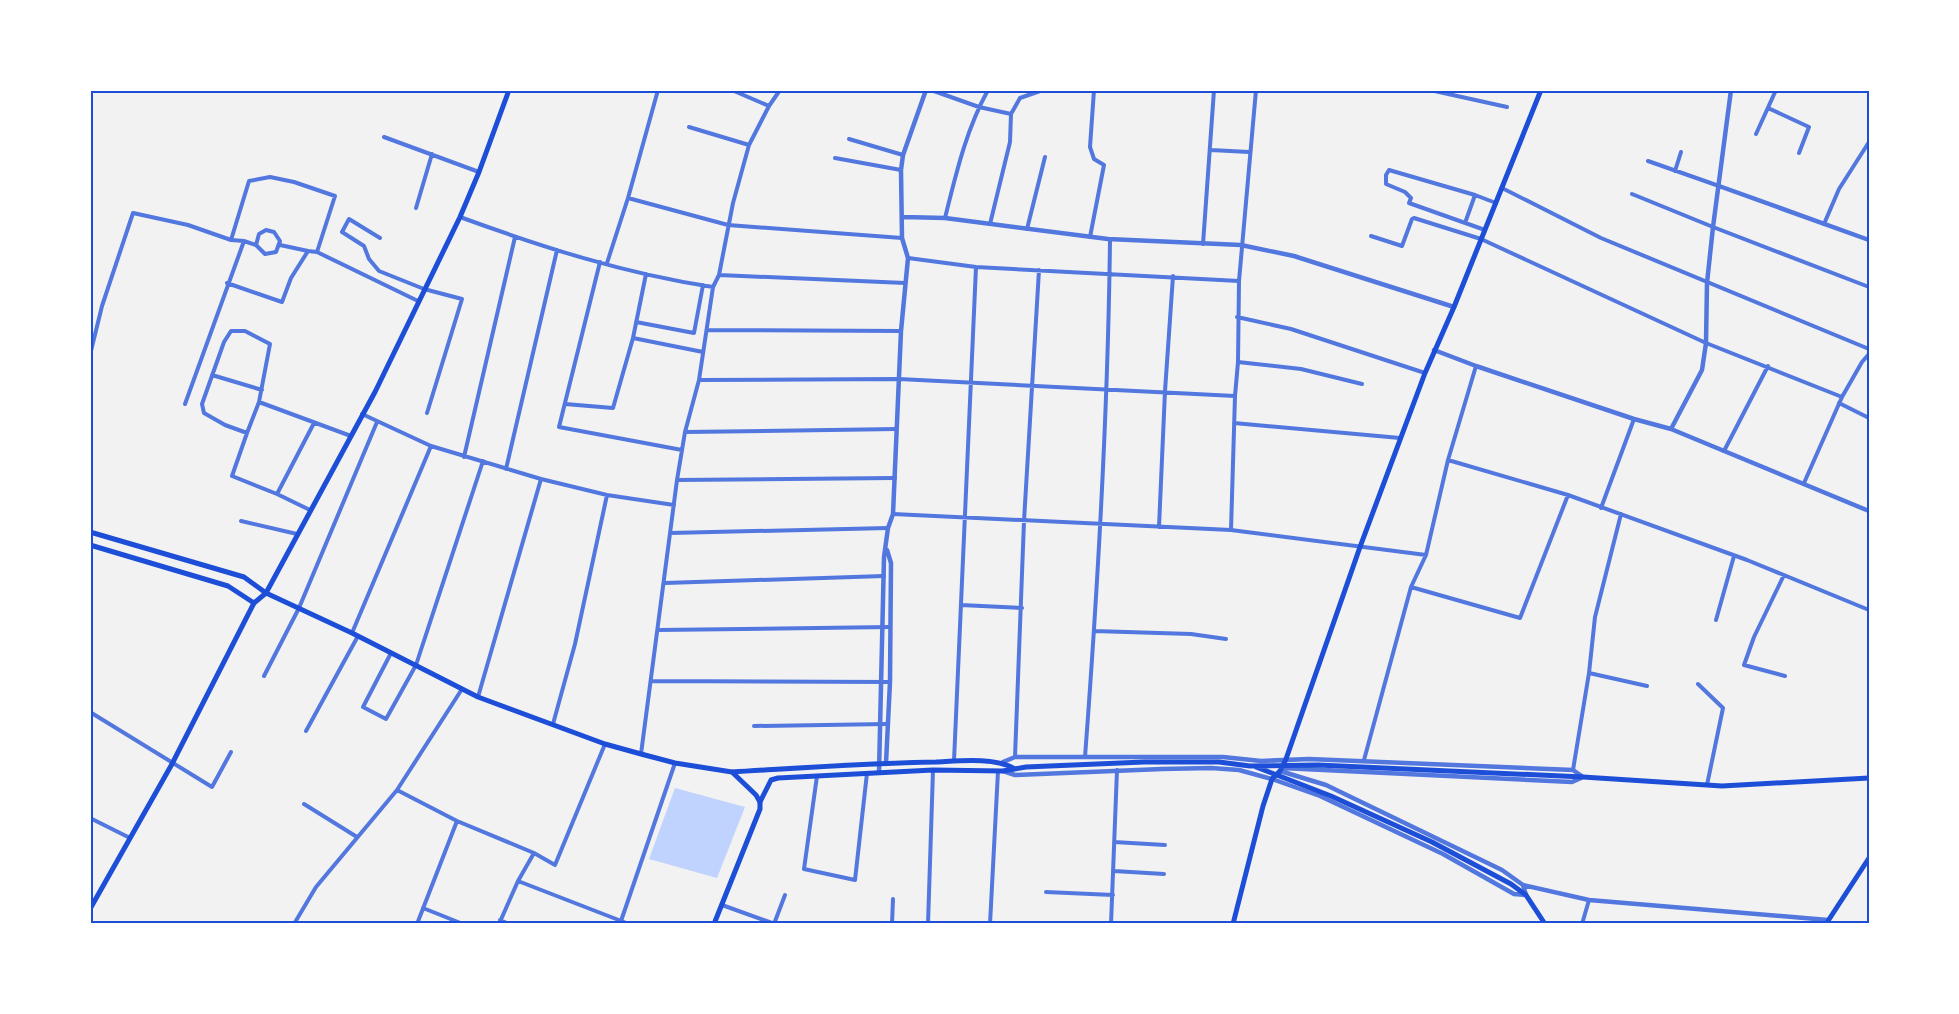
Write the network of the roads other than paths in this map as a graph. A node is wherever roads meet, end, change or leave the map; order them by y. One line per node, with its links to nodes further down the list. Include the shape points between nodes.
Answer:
1 (509, 90): 37 (main road)
2 (658, 90): 42 (street)
3 (780, 90): 15 (street)
4 (929, 90): 16 (street); 31 (street)
5 (988, 90): 16 (street)
6 (1043, 90): 19 (street, via 1020,98)
7 (1094, 90): 57 (street, via 1090,147 1094,159 1104,165)
8 (1214, 90): 26 (street)
9 (1256, 90): 27 (street)
10 (1430, 90): 17 (street)
11 (1541, 90): 39 (main road)
12 (1731, 90): 38 (street)
13 (1776, 90): 18 (street)
14 (734, 91): 15 (street)
15 (769, 106): 25 (street)
16 (979, 107): 19 (street); 47 (street, via 959,162)
17 (1507, 107)
18 (1768, 108): 21 (street); 29 (street, via 1809,127)
19 (1011, 114): 49 (street, via 1010,142)
20 (689, 127): 25 (street)
21 (1756, 134)
22 (384, 137): 30 (street)
23 (849, 139): 31 (street)
24 (1869, 142): 50 (street, via 1839,189)
25 (749, 145): 51 (street)
26 (1211, 150): 27 (street); 65 (street)
27 (1249, 152): 68 (street)
28 (1681, 152): 36 (street)
29 (1799, 153)
30 (432, 154): 37 (street); 44 (street)
31 (903, 155): 35 (street)
32 (1045, 157): 53 (street)
33 (835, 158): 35 (street)
34 (1648, 161): 36 (street)
35 (901, 170): 46 (street)
36 (1675, 171): 38 (street)
37 (479, 172): 45 (main road)
38 (1719, 186): 50 (street); 52 (street)
39 (1502, 188): 43 (main road); 84 (street, via 1601,238)
40 (1632, 194): 52 (street)
41 (1475, 195): 43 (street); 48 (street); 48 (street, via 1389,170 1386,174 1386,184 1407,194 1411,198 1409,203)
42 (628, 198): 51 (street); 74 (street)
43 (1496, 203): 54 (main road)
44 (416, 208)
45 (460, 217): 56 (street); 88 (main road)
46 (903, 217): 47 (street); 59 (street)
47 (945, 218): 49 (street)
48 (1465, 223): 54 (street)
49 (990, 224): 53 (street)
50 (1824, 224): 63 (street)
51 (728, 225): 59 (street); 79 (street)
52 (1713, 227): 84 (street); 87 (street)
53 (1027, 230): 57 (street)
54 (1485, 230): 61 (main road)
55 (1371, 236): 61 (street, via 1402,246 1414,218)
56 (515, 237): 69 (street); 137 (street)
57 (1089, 237): 60 (street)
58 (380, 238): 88 (street, via 349,219 342,232 364,246 379,271)
59 (902, 238): 72 (street)
60 (1110, 239): 65 (street); 78 (street)
61 (1481, 239): 90 (main road); 96 (street)
62 (231, 240): 64 (street); 71 (street, via 249,181 270,177 335,196); 101 (street, via 134,213 102,306)
63 (1869, 240)
64 (244, 241): 66 (street); 82 (street)
65 (1203, 244): 68 (street)
66 (256, 245): 67 (street, via 269,254); 67 (street, via 259,234 266,230 277,234)
67 (280, 245): 70 (street)
68 (1241, 245): 81 (street); 90 (street, via 1294,256)
69 (557, 250): 73 (street); 140 (street)
70 (308, 251): 71 (street); 82 (street, via 282,302)
71 (317, 252): 89 (street)
72 (908, 258): 75 (street); 83 (street)
73 (600, 262): 74 (street); 120 (street)
74 (607, 263): 77 (street)
75 (976, 267): 76 (street); 109 (street)
76 (1039, 270): 78 (street); 111 (street)
77 (646, 274): 85 (street); 92 (street)
78 (1110, 274): 80 (street); 112 (street)
79 (719, 275): 83 (street); 86 (street)
80 (1173, 276): 81 (street); 114 (street)
81 (1239, 281): 91 (street)
82 (227, 283): 119 (street)
83 (905, 283): 94 (street)
84 (1707, 283): 96 (street); 97 (street)
85 (703, 285): 86 (street); 92 (street, via 694,333)
86 (713, 287): 93 (street)
87 (1869, 287)
88 (424, 289): 89 (main road); 121 (street, via 462,298)
89 (418, 301): 122 (main road)
90 (1454, 307): 98 (main road)
91 (1237, 317): 102 (street); 105 (street, via 1291,329)
92 (636, 322): 95 (street)
93 (706, 330): 94 (street); 99 (street)
94 (901, 331): 107 (street)
95 (633, 338): 99 (street); 120 (street, via 614,408)
96 (1706, 343): 104 (street); 129 (street, via 1702,370)
97 (1869, 349)
98 (1434, 350): 103 (street); 105 (main road)
99 (703, 352): 108 (street)
100 (1869, 354): 116 (street)
101 (90, 355)
102 (1238, 362): 110 (street, via 1301,369); 115 (street)
103 (1476, 366): 124 (street); 138 (street)
104 (1768, 366): 116 (street); 136 (street)
105 (1425, 373): 133 (main road)
106 (212, 375): 113 (street); 113 (street, via 231,331 245,332 270,344); 131 (street, via 202,404 204,413)
107 (899, 379): 108 (street); 109 (street); 128 (street)
108 (699, 380): 130 (street)
109 (971, 383): 111 (street); 154 (street)
110 (1362, 384)
111 (1032, 386): 112 (street); 156 (street)
112 (1107, 389): 114 (street); 157 (street)
113 (262, 390): 117 (street)
114 (1165, 391): 115 (street); 158 (street)
115 (1235, 396): 127 (street)
116 (1842, 397): 118 (street)
117 (259, 402): 126 (street); 131 (street)
118 (1839, 403): 123 (street); 144 (street)
119 (185, 404)
120 (565, 404): 135 (street, via 559,427)
121 (427, 413)
122 (362, 414): 125 (street); 132 (main road)
123 (1869, 418)
124 (1634, 419): 129 (street); 149 (street)
125 (377, 422): 134 (street); 176 (street)
126 (314, 423): 132 (street); 145 (street)
127 (1234, 423): 133 (street); 160 (street)
128 (897, 429): 130 (street); 141 (street)
129 (1671, 429): 136 (street)
130 (685, 432): 135 (street)
131 (247, 433): 145 (street, via 232,476)
132 (351, 437): 150 (main road)
133 (1400, 438): 165 (main road)
134 (431, 446): 137 (street); 184 (street)
135 (682, 450): 143 (street)
136 (1724, 451): 144 (street)
137 (464, 457): 139 (street)
138 (1448, 460): 147 (street); 167 (street)
139 (483, 461): 140 (street); 187 (street)
140 (506, 469): 142 (street)
141 (895, 478): 143 (street); 152 (street)
142 (541, 480): 146 (street); 197 (street)
143 (677, 480): 148 (street)
144 (1804, 483): 151 (street)
145 (277, 494): 150 (street)
146 (607, 495): 148 (street); 199 (street, via 575,644)
147 (1568, 495): 149 (street); 172 (street, via 1520,618)
148 (674, 505): 162 (street)
149 (1601, 508): 153 (street)
150 (310, 510): 163 (main road)
151 (1869, 511)
152 (893, 514): 154 (street); 159 (street)
153 (1621, 514): 168 (street); 188 (street, via 1595,617)
154 (964, 517): 156 (street); 175 (street)
155 (241, 521): 163 (street)
156 (1024, 521): 157 (street); 177 (street)
157 (1100, 524): 158 (street); 183 (street)
158 (1159, 527): 160 (street)
159 (888, 528): 162 (street); 166 (street)
160 (1231, 530): 165 (street)
161 (90, 532): 173 (main road, via 244,577)
162 (670, 533): 171 (street)
163 (297, 534): 173 (main road)
164 (90, 544): 174 (main road, via 228,586)
165 (1360, 547): 167 (street); 208 (main road)
166 (887, 550): 170 (street); 181 (street, via 891,563)
167 (1426, 555): 172 (street)
168 (1734, 556): 169 (street); 179 (street)
169 (1784, 575): 178 (street); 190 (street, via 1744,665)
170 (884, 576): 171 (street); 180 (street)
171 (665, 583): 182 (street)
172 (1411, 587): 210 (street)
173 (266, 594): 174 (main road); 176 (main road)
174 (254, 603): 215 (main road)
175 (961, 605): 177 (street); 211 (street)
176 (298, 608): 184 (main road); 189 (street)
177 (1022, 608): 206 (street)
178 (1869, 610)
179 (1716, 620)
180 (882, 627): 181 (street); 182 (street); 192 (street)
181 (890, 627): 193 (street)
182 (658, 630): 191 (street)
183 (1094, 632): 185 (street, via 1191,634); 207 (street)
184 (355, 634): 186 (main road); 202 (street)
185 (1226, 639)
186 (391, 653): 187 (main road); 187 (street, via 363,707 386,719)
187 (416, 664): 196 (main road)
188 (1589, 673): 195 (street); 222 (street)
189 (264, 676)
190 (1785, 676)
191 (652, 681): 192 (street); 205 (street)
192 (882, 682): 193 (street); 200 (street)
193 (890, 682): 200 (street)
194 (1698, 684): 233 (street, via 1723,708)
195 (1647, 686)
196 (462, 689): 197 (main road); 234 (street)
197 (478, 697): 199 (main road)
198 (90, 712): 215 (street)
199 (553, 723): 203 (main road)
200 (884, 724): 201 (street); 214 (street)
201 (754, 726)
202 (306, 731)
203 (605, 744): 205 (main road); 244 (street, via 555,865)
204 (231, 752): 215 (street, via 212,787)
205 (641, 754): 213 (main road)
206 (1015, 757): 207 (street); 212 (street)
207 (1085, 757): 208 (street)
208 (1286, 759): 209 (street); 221 (main road)
209 (1309, 759): 210 (street); 218 (street)
210 (1364, 760): 222 (street)
211 (954, 761): 212 (main road); 214 (main road)
212 (1003, 762): 217 (main road)
213 (675, 763): 224 (main road); 260 (street)
214 (882, 763): 224 (main road); 225 (street)
215 (172, 764): 241 (main road)
216 (1250, 766): 217 (main road, via 1144,762); 229 (main road, via 1318,765); 253 (main road, via 1331,796 1432,843 1511,884)
217 (1013, 768): 223 (main road)
218 (1305, 769): 221 (street); 228 (street); 229 (street, via 1572,782)
219 (933, 770): 223 (main road); 225 (main road); 271 (street)
220 (1117, 770): 223 (street, via 1015,775); 231 (street, via 1211,768 1239,770); 242 (street)
221 (1281, 770): 228 (street); 231 (main road)
222 (1574, 770): 229 (street)
223 (1000, 771): 272 (street)
224 (732, 772): 236 (main road)
225 (879, 772): 226 (main road)
226 (867, 773): 227 (main road); 227 (street, via 855,880 804,869)
227 (817, 775): 236 (main road, via 771,780)
228 (1303, 777): 232 (street)
229 (1583, 777): 233 (main road)
230 (1868, 778): 233 (main road)
231 (1272, 779): 235 (street); 274 (main road)
232 (1326, 785): 235 (street); 249 (street, via 1502,870)
233 (1707, 785)
234 (398, 790): 239 (street); 240 (street)
235 (1320, 796): 253 (street, via 1443,854 1514,894)
236 (759, 802): 256 (main road, via 758,818)
237 (304, 804): 240 (street)
238 (90, 818): 241 (street)
239 (457, 821): 244 (street); 257 (street)
240 (357, 837): 263 (street, via 316,887)
241 (130, 838): 258 (main road)
242 (1114, 842): 243 (street); 246 (street)
243 (1165, 845)
244 (534, 853): 248 (street)
245 (1869, 858): 262 (main road)
246 (1114, 871): 247 (street); 252 (street)
247 (1164, 874)
248 (518, 881): 260 (street); 261 (street)
249 (1523, 885): 253 (street); 255 (street)
250 (1046, 892): 252 (street)
251 (785, 895): 269 (street)
252 (1113, 895): 273 (street)
253 (1526, 896): 275 (main road)
254 (893, 899): 270 (street)
255 (1589, 900): 259 (street); 276 (street)
256 (722, 905): 268 (main road); 269 (street)
257 (423, 908): 264 (street); 265 (street)
258 (90, 909)
259 (1783, 916): 262 (street); 277 (street)
260 (621, 921): 267 (street)
261 (500, 922): 266 (street)
262 (1827, 922)
263 (294, 924)
264 (417, 924)
265 (463, 924)
266 (509, 924)
267 (629, 924)
268 (714, 924)
269 (775, 924)
270 (892, 924)
271 (928, 924)
272 (990, 924)
273 (1111, 924)
274 (1233, 924)
275 (1545, 924)
276 (1582, 924)
277 (1784, 924)

